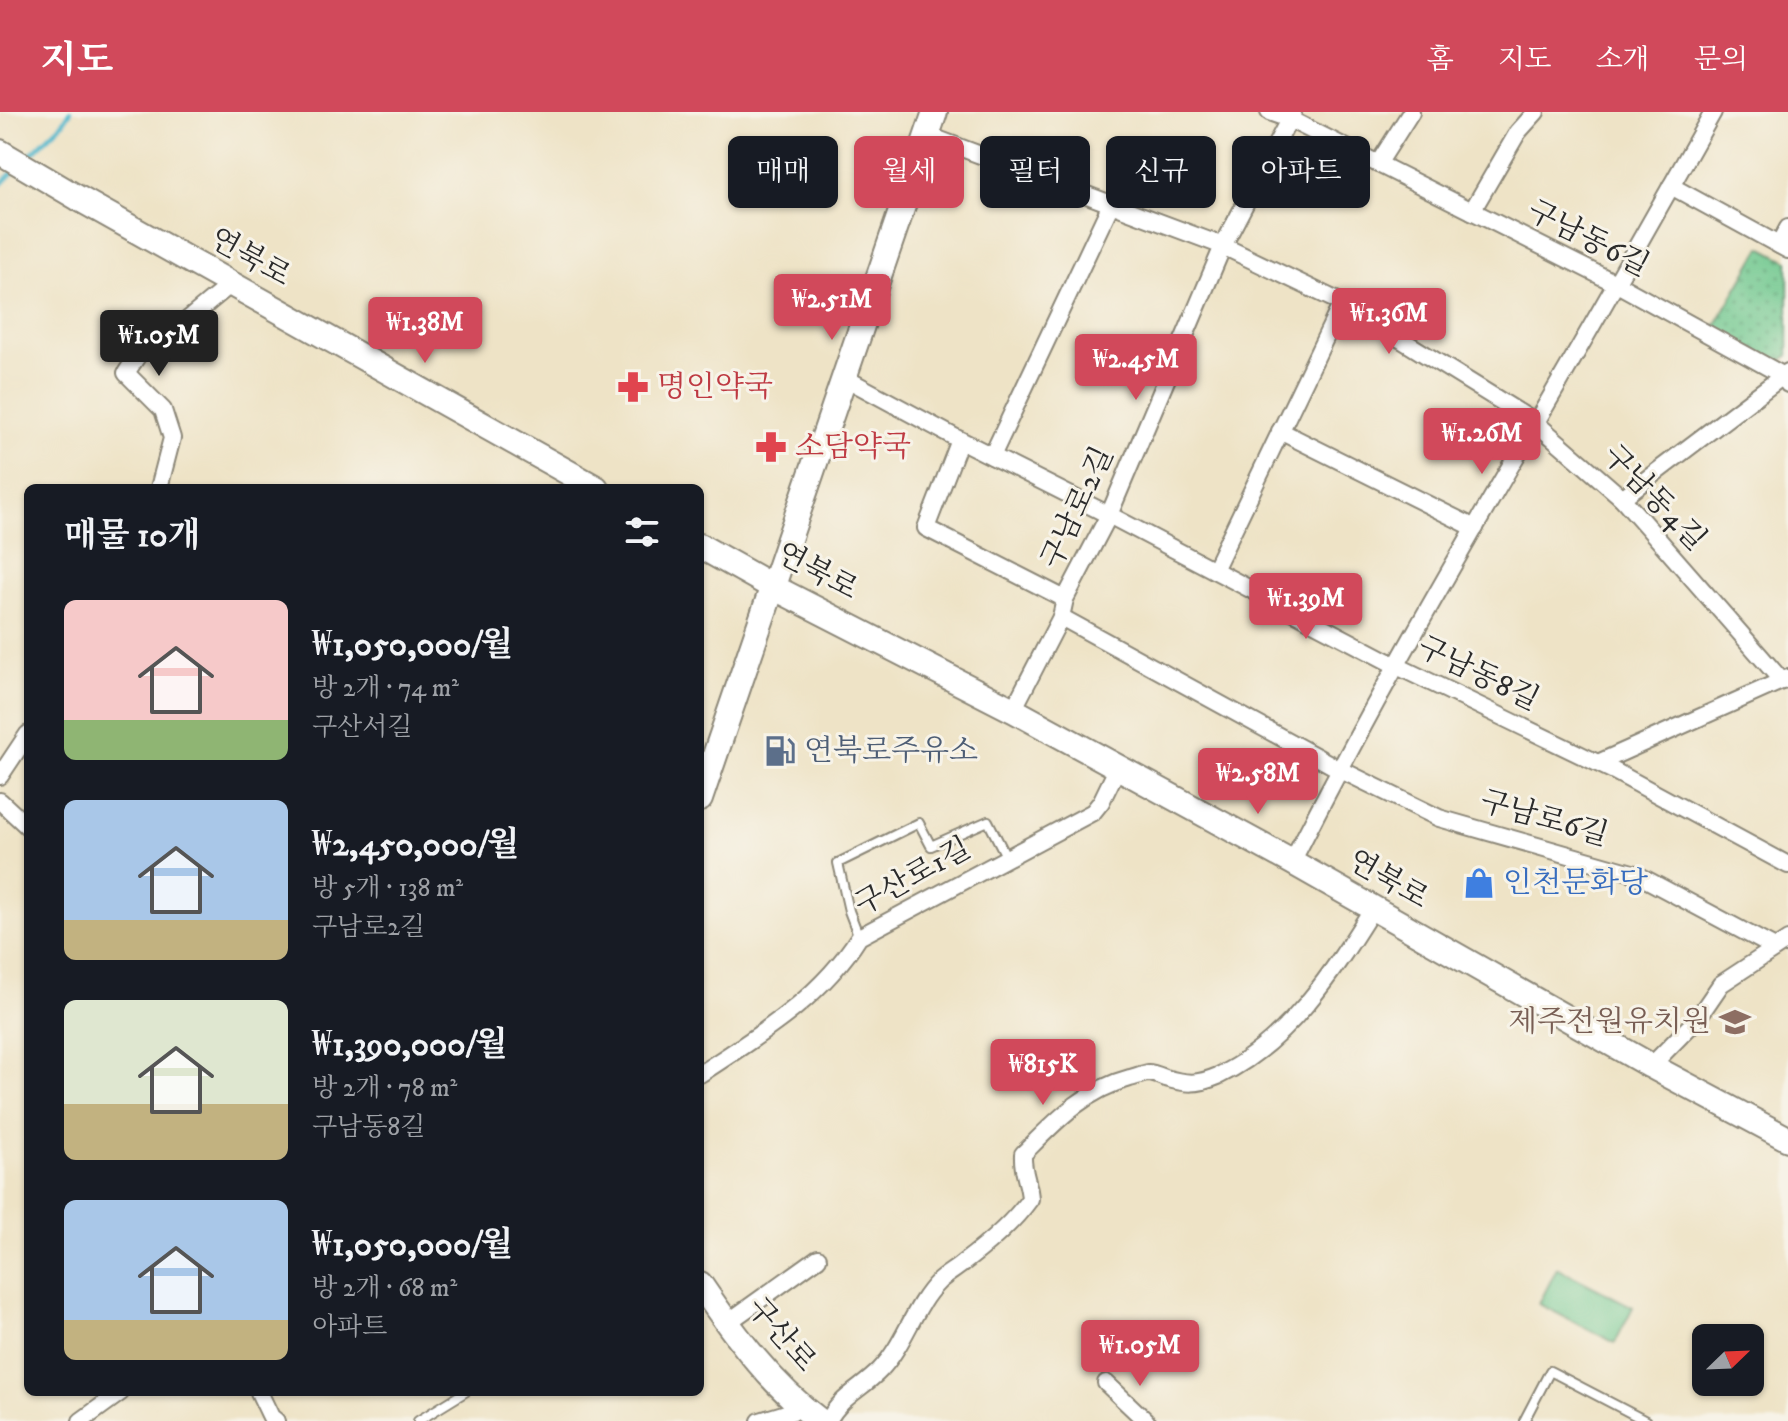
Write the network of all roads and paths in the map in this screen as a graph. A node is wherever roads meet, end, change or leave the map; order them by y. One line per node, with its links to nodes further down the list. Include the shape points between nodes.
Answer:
1 (1269, 112): 5 (street, 구남동6길)
2 (1411, 112): 8 (street)
3 (1536, 112): 13 (street, via 1518,132)
4 (1711, 113): 9 (street)
5 (1291, 116): 8 (street, 구남동6길); 15 (street, 구남로2길)
6 (931, 123): 10 (street, 구남동4길); 21 (main road)
7 (0, 152): 17 (main road, 연북로)
8 (1378, 164): 13 (street, 구남동6길)
9 (1671, 186): 16 (street); 18 (street)
10 (1106, 202)
11 (1109, 208): 25 (street)
12 (1122, 208): 15 (street, 구남동4길)
13 (1472, 211): 18 (street, 구남동6길)
14 (1788, 228): 16 (street)
15 (1223, 246): 19 (street, 구남동4길); 29 (street, 구남로2길)
16 (1783, 248)
17 (231, 284): 26 (street, via 156,346 142,349 126,373 163,410 172,438); 27 (main road, 연북로)
18 (1617, 284): 20 (street, 구남동6길); 22 (street)
19 (1342, 303): 22 (street, 구남동4길); 23 (street)
20 (1787, 377): 28 (street)
21 (845, 378): 24 (street, 구남동8길); 33 (main road)
22 (1536, 423): 28 (street, 구남동4길); 30 (street)
23 (1280, 431): 30 (street); 32 (street)
24 (960, 440): 25 (street, 구남동8길); 34 (street, via 926,528)
25 (992, 456): 29 (street, 구남동8길)
26 (160, 484)
27 (589, 484)
28 (1622, 498): 37 (street, 구남동4길)
29 (1109, 515): 32 (street, 구남동8길); 34 (street, 구남로2길)
30 (1475, 528): 36 (street)
31 (704, 548): 33 (main road, 연북로)
32 (1214, 570): 36 (street, 구남동8길)
33 (773, 587): 38 (main road, 연북로); 44 (main road)
34 (1065, 599): 35 (street, 구남로2길)
35 (1061, 617): 38 (street, 구남로2길); 42 (street, 구남로6길)
36 (1395, 665): 40 (street, 구남동8길); 42 (street)
37 (1785, 680): 40 (street, 구남동4길)
38 (1013, 710): 41 (main road, 연북로)
39 (24, 740): 43 (street)
40 (1598, 763): 49 (street, 구남동8길)
41 (1118, 767): 47 (street, 구산로1길, via 1093,812); 48 (main road, 연북로)
42 (1339, 769): 48 (street); 52 (street, 구남로6길, via 1439,818 1636,874)
43 (0, 776)
44 (704, 787)
45 (3, 808): 46 (street)
46 (24, 824)
47 (1007, 858): 51 (street, 구산로1길); 51 (lane, via 988,821 931,846 919,823 838,863)
48 (1292, 862): 50 (main road, 연북로)
49 (1788, 865)
50 (1373, 908): 53 (main road, 연북로); 68 (street, via 1336,966 1262,1048 1217,1076 1187,1084 1149,1073 1116,1082 1083,1098 1048,1129 1023,1154 1030,1199 1023,1209 938,1282 894,1353 835,1407)
51 (859, 937): 54 (street, 구산로1길, via 800,1005)
52 (1781, 944): 53 (street, via 1721,984 1697,1019)
53 (1651, 1066): 55 (main road, 연북로)
54 (704, 1071)
55 (1788, 1139)
56 (818, 1258): 58 (street)
57 (704, 1290): 58 (main road, 구산로)
58 (727, 1323): 63 (main road, 구산로)
59 (1106, 1383): 69 (street)
60 (115, 1396): 64 (street)
61 (261, 1396): 65 (street)
62 (459, 1396): 66 (lane)
63 (811, 1415): 67 (street)
64 (81, 1421)
65 (276, 1421)
66 (418, 1421)
67 (760, 1421)
68 (828, 1421)
69 (1146, 1421)
70 (1524, 1421): 71 (lane, via 1550,1371)
71 (1646, 1421)

